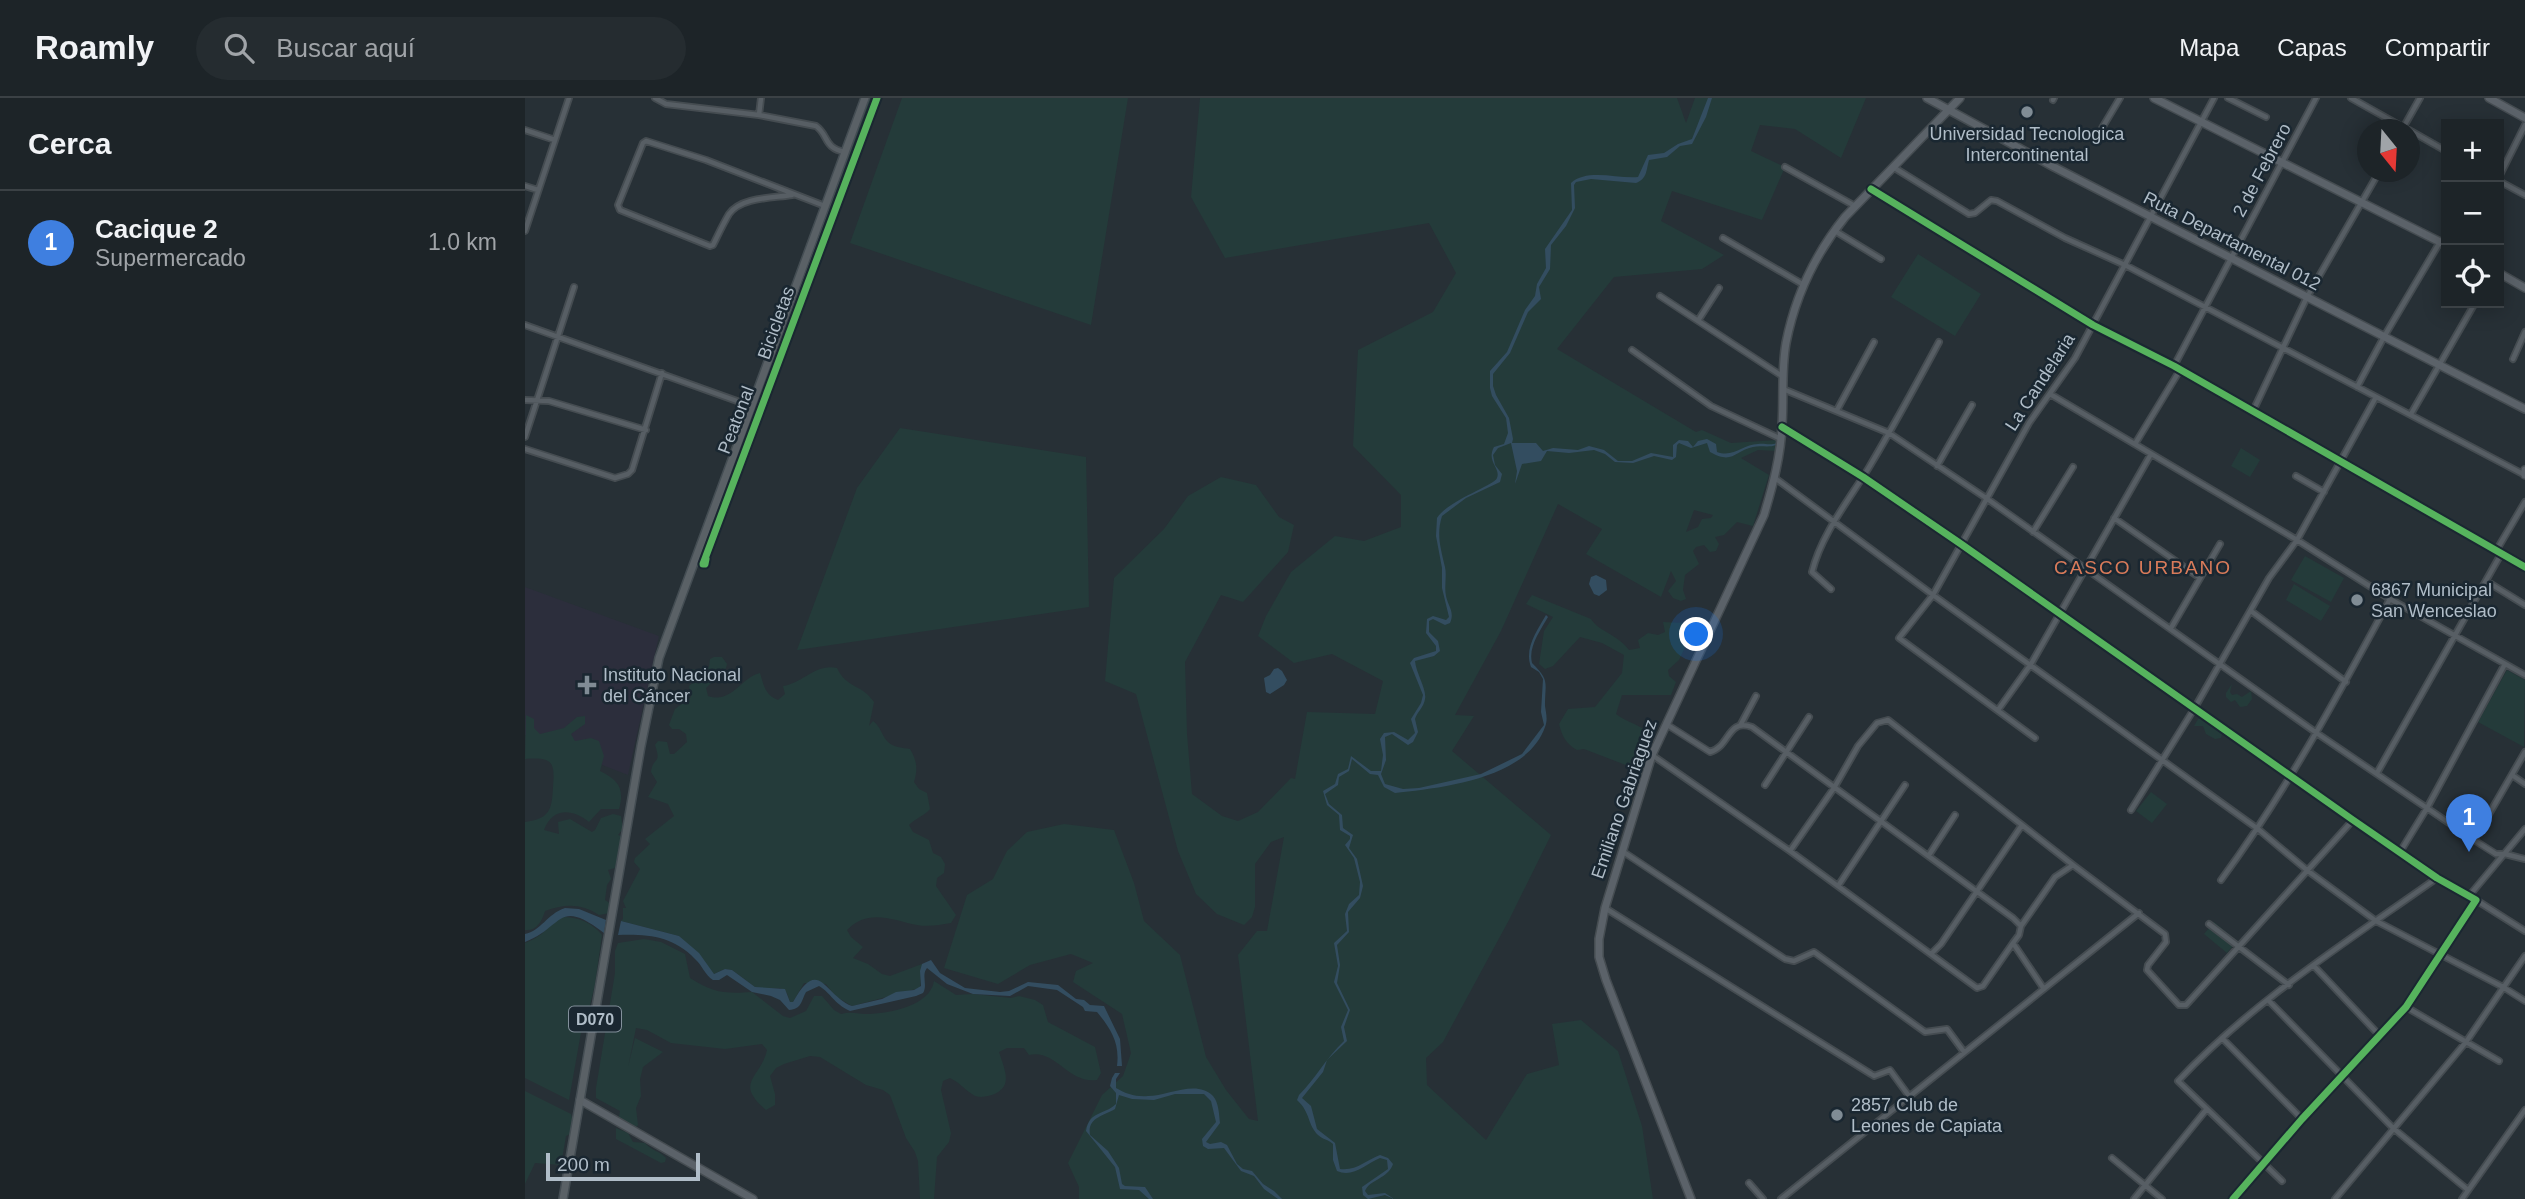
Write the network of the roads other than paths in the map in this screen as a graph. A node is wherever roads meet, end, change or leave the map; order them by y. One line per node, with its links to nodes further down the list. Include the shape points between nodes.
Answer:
1 (569, 98): 26 (street)
2 (655, 98): 16 (street, via 666,104)
3 (761, 98): 16 (street)
4 (865, 98): 28 (main road, D070)
5 (1927, 98): 15 (main road, Ruta Departamental 012)
6 (1960, 98): 15 (main road, Emiliano Gabriaguez)
7 (2120, 98): 23 (street)
8 (2154, 98): 21 (main road)
9 (2214, 98): 21 (street, La Candelaria)
10 (2228, 98): 17 (street)
11 (2316, 98): 29 (street, 2 de Febrero)
12 (2351, 98): 19 (street)
13 (2420, 98): 20 (street)
14 (2489, 98): 18 (main road)
15 (1950, 110): 31 (main road, Emiliano Gabriaguez); 43 (main road, Ruta Departamental 012)
16 (759, 115): 28 (street, via 815,126 834,148)
17 (2266, 117)
18 (2525, 118)
19 (2388, 119)
20 (2411, 119)
21 (2203, 122): 29 (main road); 43 (street, La Candelaria)
22 (2525, 125): 32 (street)
23 (2102, 128)
24 (525, 130): 26 (street)
25 (2420, 137): 27 (street)
26 (555, 140): 37 (street)
27 (2441, 148)
28 (845, 152): 41 (main road, D070)
29 (2281, 161): 40 (main road); 49 (street, 2 de Febrero)
30 (1785, 167): 42 (street)
31 (1893, 167): 36 (main road, Emiliano Gabriaguez); 51 (street, via 1969,214 1994,200)
32 (2504, 169)
33 (2373, 182): 40 (street)
34 (2504, 182): 39 (street)
35 (525, 186): 37 (street)
36 (1871, 189): 42 (main road, Emiliano Gabriaguez); 63 (street)
37 (538, 190): 45 (street)
38 (792, 195): 38 (street, via 646,141 618,208 710,246 738,206); 41 (street)
39 (2525, 195)
40 (2362, 202): 47 (main road); 58 (street)
41 (825, 206): 84 (main road, D070)
42 (1855, 206): 44 (main road, Emiliano Gabriaguez)
43 (2151, 217): 49 (main road, Ruta Departamental 012); 51 (street, La Candelaria)
44 (1834, 230): 50 (street); 53 (main road, Emiliano Gabriaguez)
45 (525, 231)
46 (1723, 238): 53 (street)
47 (2441, 243)
48 (2442, 245): 65 (street)
49 (2231, 258): 58 (main road, Ruta Departamental 012); 59 (street, 2 de Febrero)
50 (1881, 259)
51 (2125, 265): 59 (street); 63 (street, La Candelaria)
52 (2504, 277): 56 (main road)
53 (1805, 285): 76 (main road, Emiliano Gabriaguez, via 1786,343)
54 (574, 288): 66 (street)
55 (1719, 288): 61 (street)
56 (2525, 288)
57 (1660, 296): 61 (street)
58 (2307, 297): 65 (main road, Ruta Departamental 012); 69 (street)
59 (2204, 308): 69 (street); 73 (street, 2 de Febrero)
60 (2472, 308): 72 (street)
61 (1699, 319): 76 (street)
62 (525, 325): 66 (street)
63 (2093, 325): 73 (street); 79 (street, La Candelaria)
64 (2525, 332): 71 (street)
65 (2385, 335): 72 (main road, Ruta Departamental 012); 77 (street)
66 (557, 336): 75 (street); 82 (street)
67 (1874, 342): 86 (street)
68 (1939, 342): 91 (street)
69 (2284, 348): 77 (street); 87 (street)
70 (1632, 350): 93 (street, via 1711,406)
71 (2513, 359)
72 (2438, 364): 85 (main road, Ruta Departamental 012); 88 (street)
73 (2174, 366): 74 (street)
74 (2180, 370): 87 (street); 94 (street)
75 (662, 373): 84 (street); 90 (street)
76 (1782, 376): 78 (main road, Emiliano Gabriaguez)
77 (2357, 387): 80 (street)
78 (1783, 389): 86 (street); 89 (main road, Emiliano Gabriaguez)
79 (2050, 394): 94 (street); 105 (street, La Candelaria)
80 (2376, 397): 88 (street); 97 (street)
81 (525, 400): 82 (street)
82 (538, 401): 90 (street); 92 (street)
83 (1972, 405): 98 (street)
84 (751, 406): 198 (main road, D070, via 659,658)
85 (2525, 409)
86 (1837, 410): 91 (street)
87 (2253, 411): 97 (street)
88 (2411, 415): 100 (street)
89 (1782, 427): 93 (main road, Emiliano Gabriaguez); 102 (street)
90 (646, 430): 95 (street, via 632,470 622,477)
91 (1889, 433): 98 (street); 102 (street)
92 (525, 437)
93 (1781, 439): 103 (main road, Emiliano Gabriaguez)
94 (2135, 444): 96 (street)
95 (525, 449)
96 (2151, 454): 107 (street); 110 (street)
97 (2341, 462): 104 (street); 113 (street)
98 (1937, 466): 105 (street)
99 (2073, 467): 109 (street)
100 (2524, 473)
101 (2296, 476): 104 (street)
102 (1863, 477): 108 (street); 111 (street)
103 (1775, 478): 108 (street); 135 (main road, Emiliano Gabriaguez, via 1752,545)
104 (2324, 492): 110 (street)
105 (1986, 498): 109 (street); 111 (street, La Candelaria)
106 (2525, 502): 113 (street)
107 (2114, 518): 115 (street); 116 (street)
108 (1835, 521): 118 (street, via 1812,572); 119 (street)
109 (2033, 532): 115 (street)
110 (2297, 540): 120 (street); 122 (street)
111 (1961, 544): 119 (street, La Candelaria); 123 (street)
112 (2220, 544): 116 (street)
113 (2498, 553): 114 (street); 117 (street)
114 (2525, 567)
115 (2085, 570): 123 (street); 124 (street)
116 (2200, 578): 124 (street)
117 (2486, 581): 121 (street); 125 (street)
118 (1831, 589)
119 (1933, 595): 126 (street); 133 (street, La Candelaria, via 1899,638)
120 (2390, 599): 125 (street); 130 (street)
121 (2525, 605)
122 (2251, 611): 127 (street); 130 (street)
123 (2059, 614): 126 (street); 132 (street)
124 (2171, 628): 127 (street)
125 (2455, 636): 128 (street); 143 (street)
126 (2031, 664): 133 (street); 142 (street)
127 (2220, 664): 132 (street); 137 (street)
128 (2505, 664): 129 (street); 150 (street)
129 (2525, 675)
130 (2346, 681): 137 (street)
131 (1756, 696): 136 (street)
132 (2194, 709): 142 (street); 145 (street)
133 (1998, 710): 138 (street)
134 (1809, 717): 139 (street)
135 (1666, 724): 136 (street, via 1710,752); 141 (main road, Emiliano Gabriaguez)
136 (1741, 724): 139 (street)
137 (2318, 734): 143 (street); 145 (street)
138 (2035, 738)
139 (1786, 751): 147 (street); 149 (street)
140 (2525, 752): 144 (street)
141 (1652, 755): 159 (main road, Emiliano Gabriaguez); 160 (street)
142 (2164, 760): 151 (street); 157 (street)
143 (2377, 773): 150 (street)
144 (2512, 775): 146 (street); 158 (street)
145 (2292, 777): 153 (street); 157 (street)
146 (2525, 784)
147 (1765, 785)
148 (1905, 785): 154 (street)
149 (1834, 788): 154 (street); 155 (street, via 1858,746 1877,723 1888,720); 160 (street)
150 (2427, 808): 158 (street); 161 (street)
151 (2131, 810)
152 (1955, 815): 163 (street)
153 (2353, 820): 161 (street); 166 (street)
154 (1882, 822): 163 (street); 169 (street)
155 (2022, 825): 165 (street); 170 (street)
156 (2525, 829): 162 (street)
157 (2258, 830): 166 (street); 168 (street)
158 (2474, 840): 162 (street, via 2495,854)
159 (1621, 850): 173 (main road, Emiliano Gabriaguez); 194 (street, via 1785,959 1794,961 1814,952 1925,1032 1947,1029)
160 (1790, 851): 169 (street)
161 (2400, 852): 167 (street)
162 (2505, 854): 164 (street); 171 (street)
163 (1929, 855): 170 (street)
164 (2525, 859)
165 (2073, 865): 174 (street); 177 (street, via 2055,877)
166 (2308, 871): 175 (street); 180 (street)
167 (2437, 878): 171 (street); 175 (street)
168 (2221, 880)
169 (1838, 886): 181 (street)
170 (1978, 891): 177 (street); 181 (street)
171 (2469, 896): 172 (street)
172 (2476, 900): 178 (street); 182 (street)
173 (1605, 908): 197 (street, via 1874,1076 1890,1070); 211 (main road, Emiliano Gabriaguez, via 1599,957)
174 (2139, 913): 180 (street, via 2167,938 2148,965 2148,974 2179,1004 2188,1004); 187 (street)
175 (2376, 921): 182 (street); 184 (street)
176 (2209, 924): 180 (street)
177 (2021, 926): 179 (street)
178 (2525, 931)
179 (2013, 943): 181 (street, via 1977,988); 187 (street)
180 (2240, 948): 185 (street)
181 (1931, 954)
182 (2441, 954): 186 (street); 190 (street)
183 (2525, 956): 186 (street)
184 (2314, 966): 185 (street); 191 (street)
185 (2289, 985): 188 (street)
186 (2503, 986): 189 (street); 193 (street)
187 (2044, 989): 194 (street)
188 (2269, 1001): 192 (street); 196 (street)
189 (2525, 1001)
190 (2406, 1007): 191 (street); 193 (street)
191 (2380, 1036): 196 (street)
192 (2222, 1038): 199 (street, via 2178,1080); 201 (street)
193 (2466, 1042): 195 (street); 202 (street)
194 (1964, 1052): 197 (street)
195 (2499, 1061)
196 (2341, 1076): 201 (street); 202 (street)
197 (1909, 1096): 213 (street)
198 (580, 1100): 209 (main road, D070); 210 (main road)
199 (2206, 1110): 204 (street); 207 (street)
200 (2525, 1110): 208 (street)
201 (2302, 1119): 204 (street)
202 (2393, 1128): 208 (street); 217 (street)
203 (2112, 1158): 207 (street)
204 (2263, 1162): 205 (street); 216 (street)
205 (2282, 1181)
206 (1749, 1182): 212 (street)
207 (2146, 1185): 214 (street); 215 (street)
208 (2468, 1190): 218 (street)
209 (563, 1199)
210 (753, 1199)
211 (1691, 1199)
212 (1763, 1199)
213 (1781, 1199)
214 (2134, 1199)
215 (2162, 1199)
216 (2233, 1199)
217 (2335, 1199)
218 (2462, 1199)

